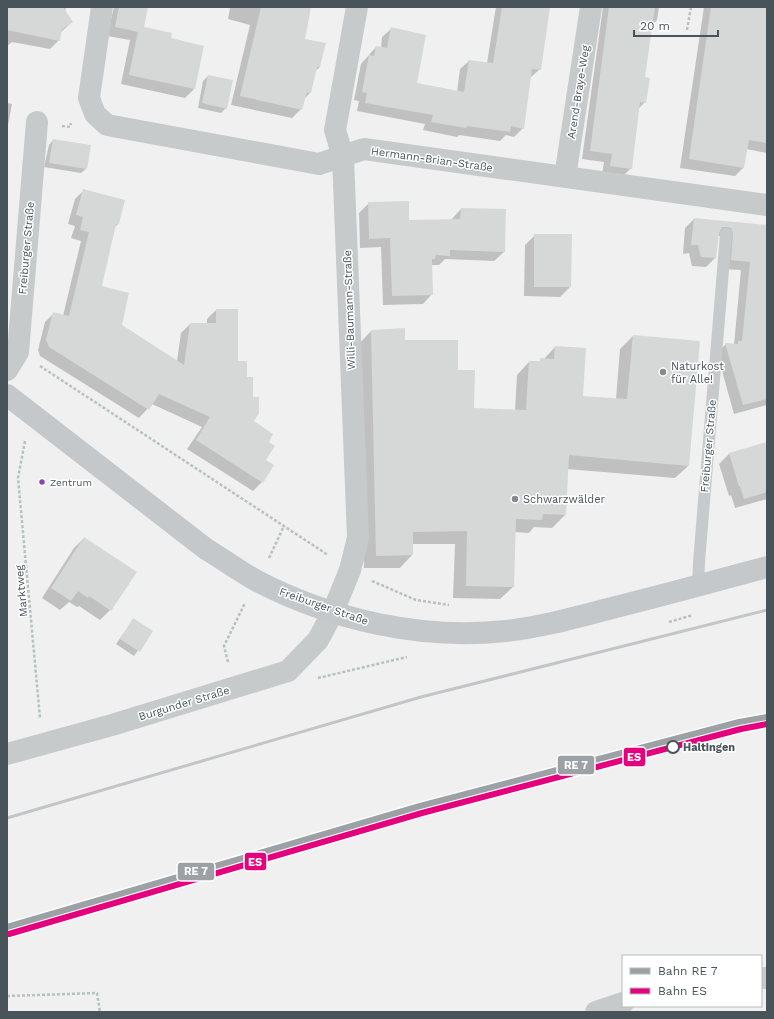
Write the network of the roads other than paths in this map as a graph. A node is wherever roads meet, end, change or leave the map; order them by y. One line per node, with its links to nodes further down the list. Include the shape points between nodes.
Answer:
1 (102, 7): 5 (street, Hermann-Brian-Straße, via 89,98 95,114 107,125 319,164)
2 (357, 7): 5 (street, Willi-Baumann-Straße, via 335,130)
3 (591, 7): 6 (street, Arend-Braye-Weg)
4 (37, 122): 9 (street, Freiburger Straße)
5 (343, 156): 6 (street, Hermann-Brian-Straße, via 364,149); 13 (street, Willi-Baumann-Straße, via 358,538 350,570)
6 (565, 177): 7 (street, Hermann-Brian-Straße)
7 (767, 205)
8 (726, 234): 12 (lane, Freiburger Straße)
9 (12, 361)
10 (7, 395): 13 (main road, Freiburger Straße, via 206,549 257,581)
11 (767, 567): 12 (main road, Freiburger Straße)
12 (698, 586): 13 (main road, Freiburger Straße, via 550,624 505,631 456,632 403,628)
13 (333, 612): 14 (street, Burgunder Straße, via 318,640 288,671)
14 (7, 754)
15 (622, 1003): 16 (street)
16 (596, 1012)

